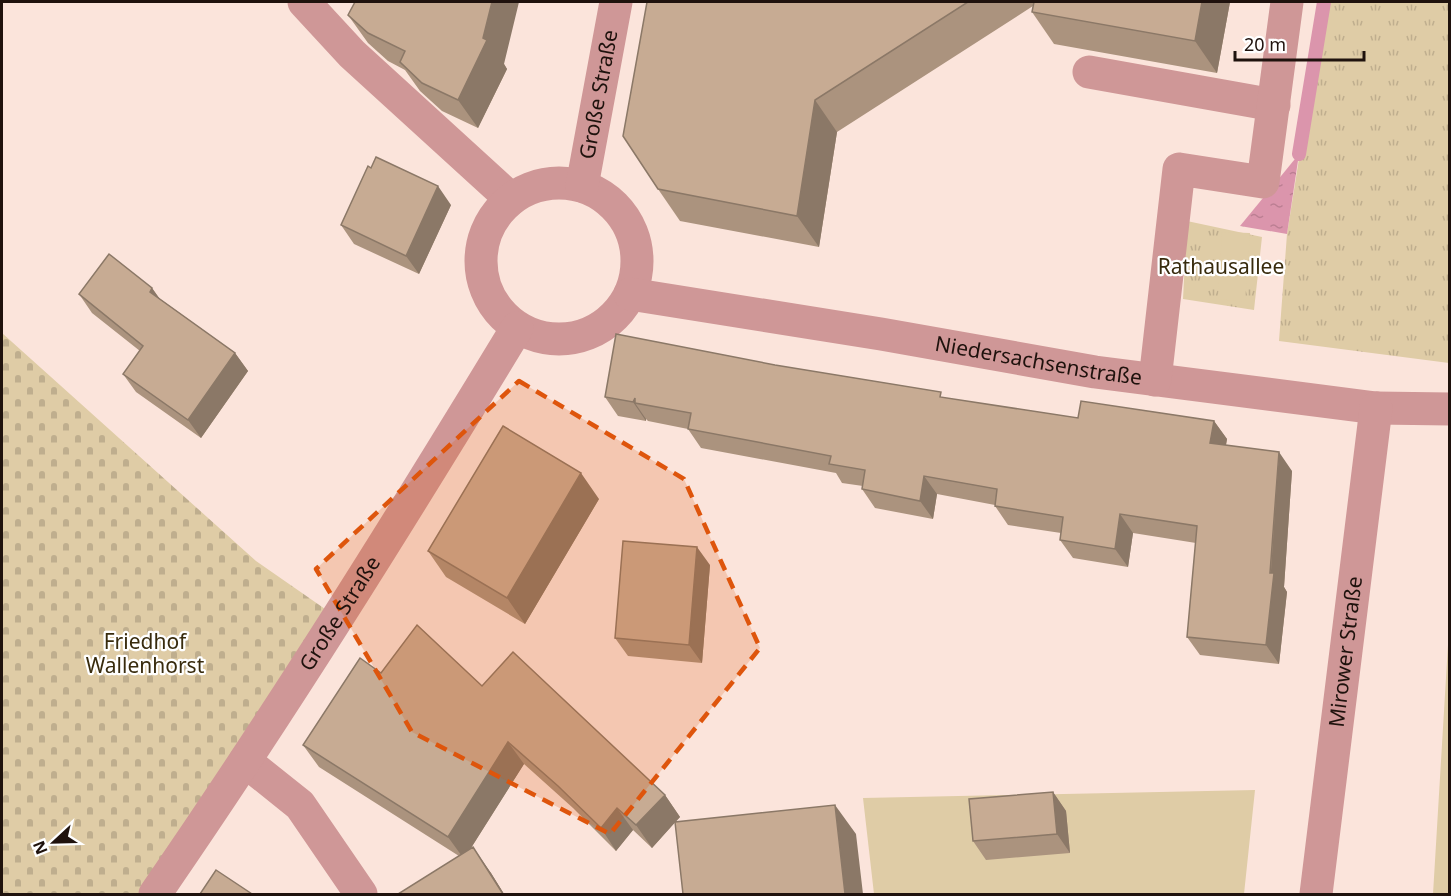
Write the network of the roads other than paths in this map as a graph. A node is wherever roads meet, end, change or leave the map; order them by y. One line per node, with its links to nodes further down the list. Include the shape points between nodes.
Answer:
1 (304, 2): 7 (street, via 352,54)
2 (616, 2): 6 (street, Große Straße)
3 (1287, 2): 5 (street)
4 (1089, 72): 5 (street)
5 (1274, 105): 10 (street, via 1263,182 1179,169)
6 (582, 186): 7 (street, via 557,183 532,187); 8 (street, via 606,198 624,218 635,242 637,268)
7 (511, 199): 9 (street, via 493,217 483,240 481,265 485,290 498,311)
8 (630, 294): 9 (street, via 616,316 594,332 568,339 541,338); 10 (street, Niedersachsenstraße)
9 (517, 328): 13 (street, Große Straße)
10 (1155, 380): 11 (street, Niedersachsenstraße)
11 (1376, 408): 12 (street, Niedersachsenstraße); 16 (street, Mirower Straße)
12 (1449, 410)
13 (245, 761): 14 (street, Große Straße); 15 (street, via 300,805)
14 (155, 894)
15 (361, 894)
16 (1316, 894)

